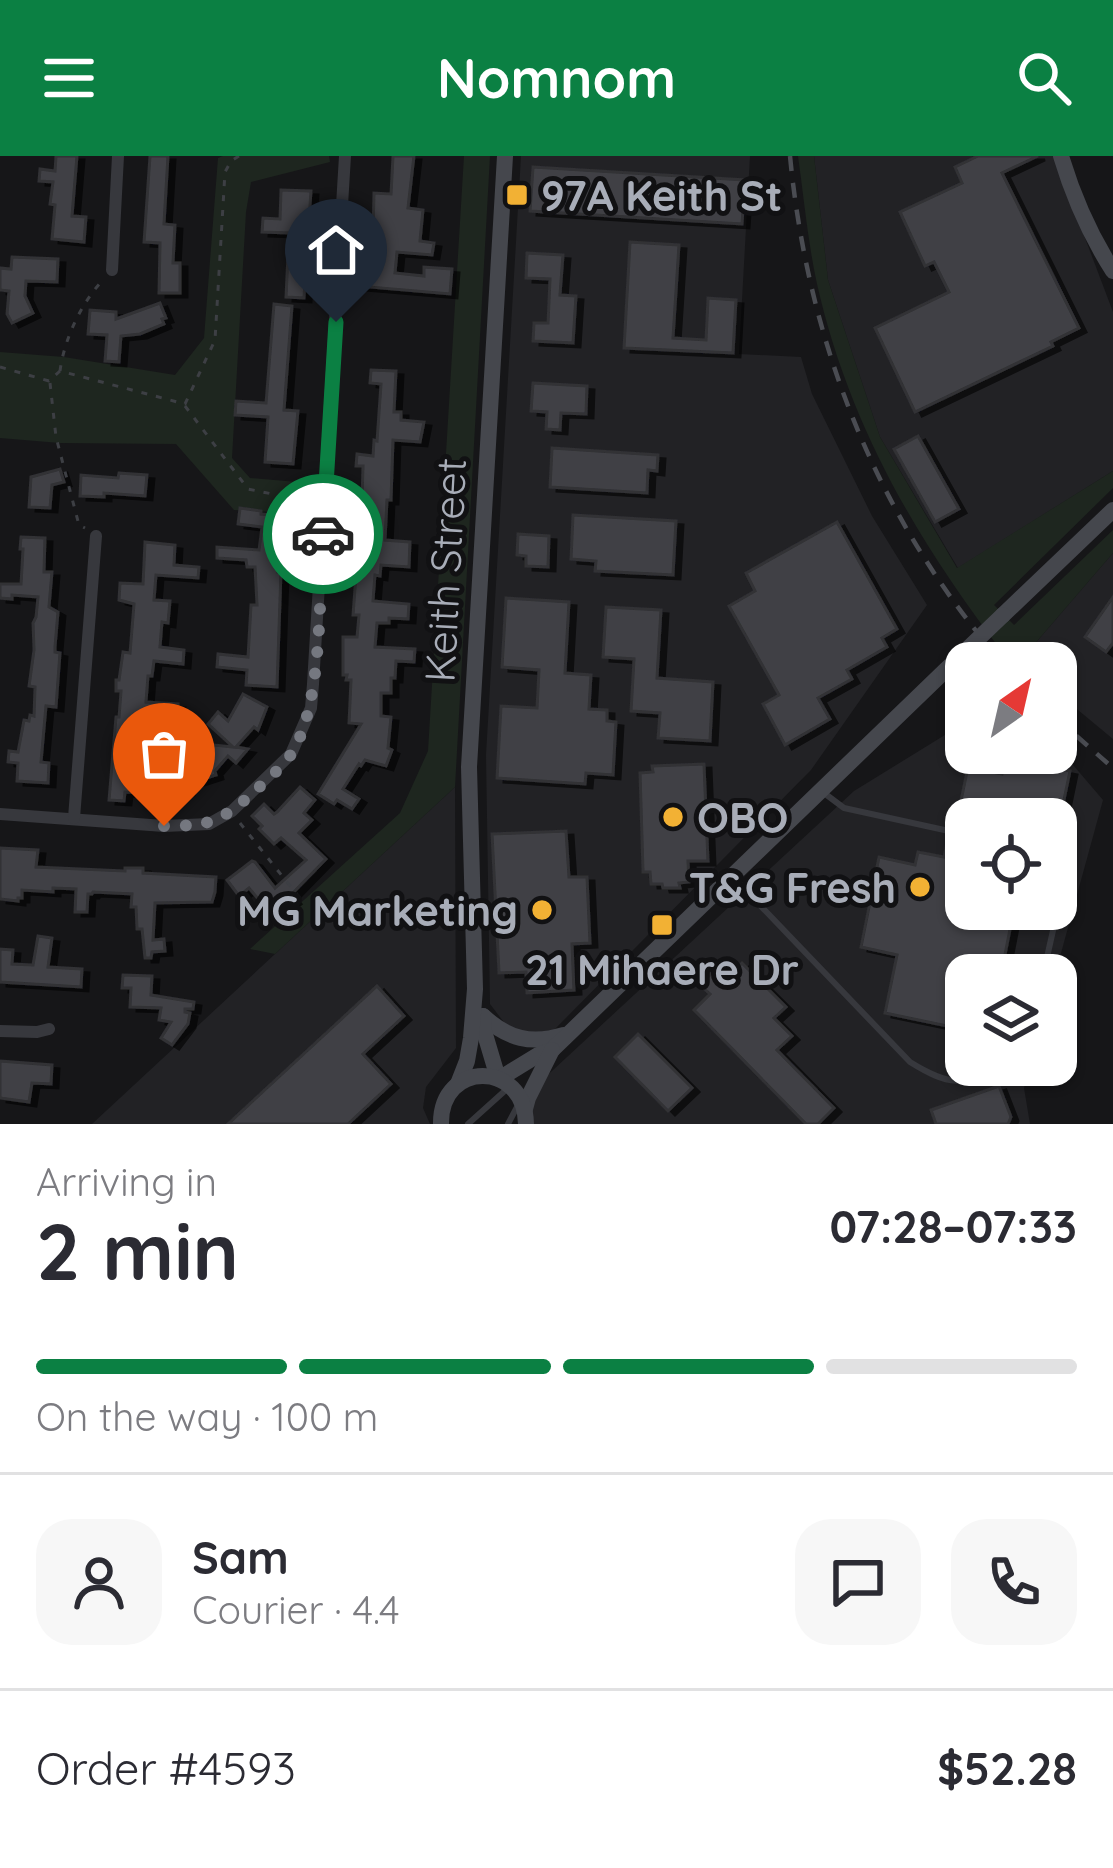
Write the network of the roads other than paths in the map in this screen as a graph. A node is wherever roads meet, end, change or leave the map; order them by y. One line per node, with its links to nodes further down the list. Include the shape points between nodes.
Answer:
1 (118, 156): 5 (street)
2 (345, 156): 11 (street, via 310,708 291,754 209,824)
3 (505, 156): 14 (street, Keith Street, via 469,767)
4 (1061, 156): 6 (street)
5 (112, 270)
6 (1113, 271)
7 (1113, 510): 9 (street, bridge)
8 (96, 536): 11 (street)
9 (821, 791): 12 (lane, via 844,808); 13 (street)
10 (0, 814): 11 (street)
11 (74, 818)
12 (945, 830)
13 (732, 876): 18 (street); 20 (lane, via 910,1062)
14 (475, 989): 15 (street, Keith Street); 21 (street, Keith Street)
15 (483, 1016): 18 (street, via 523,1040); 22 (street, Keith Street)
16 (50, 1029): 17 (street)
17 (0, 1031)
18 (571, 1033): 19 (street)
19 (552, 1050): 22 (street, via 538,1055); 22 (street, via 527,1097)
20 (945, 1079)
21 (458, 1084): 22 (street, via 477,1076); 23 (street, Keith Street)
22 (513, 1096): 24 (lane); 25 (lane)
23 (441, 1124)
24 (468, 1124)
25 (508, 1124)

